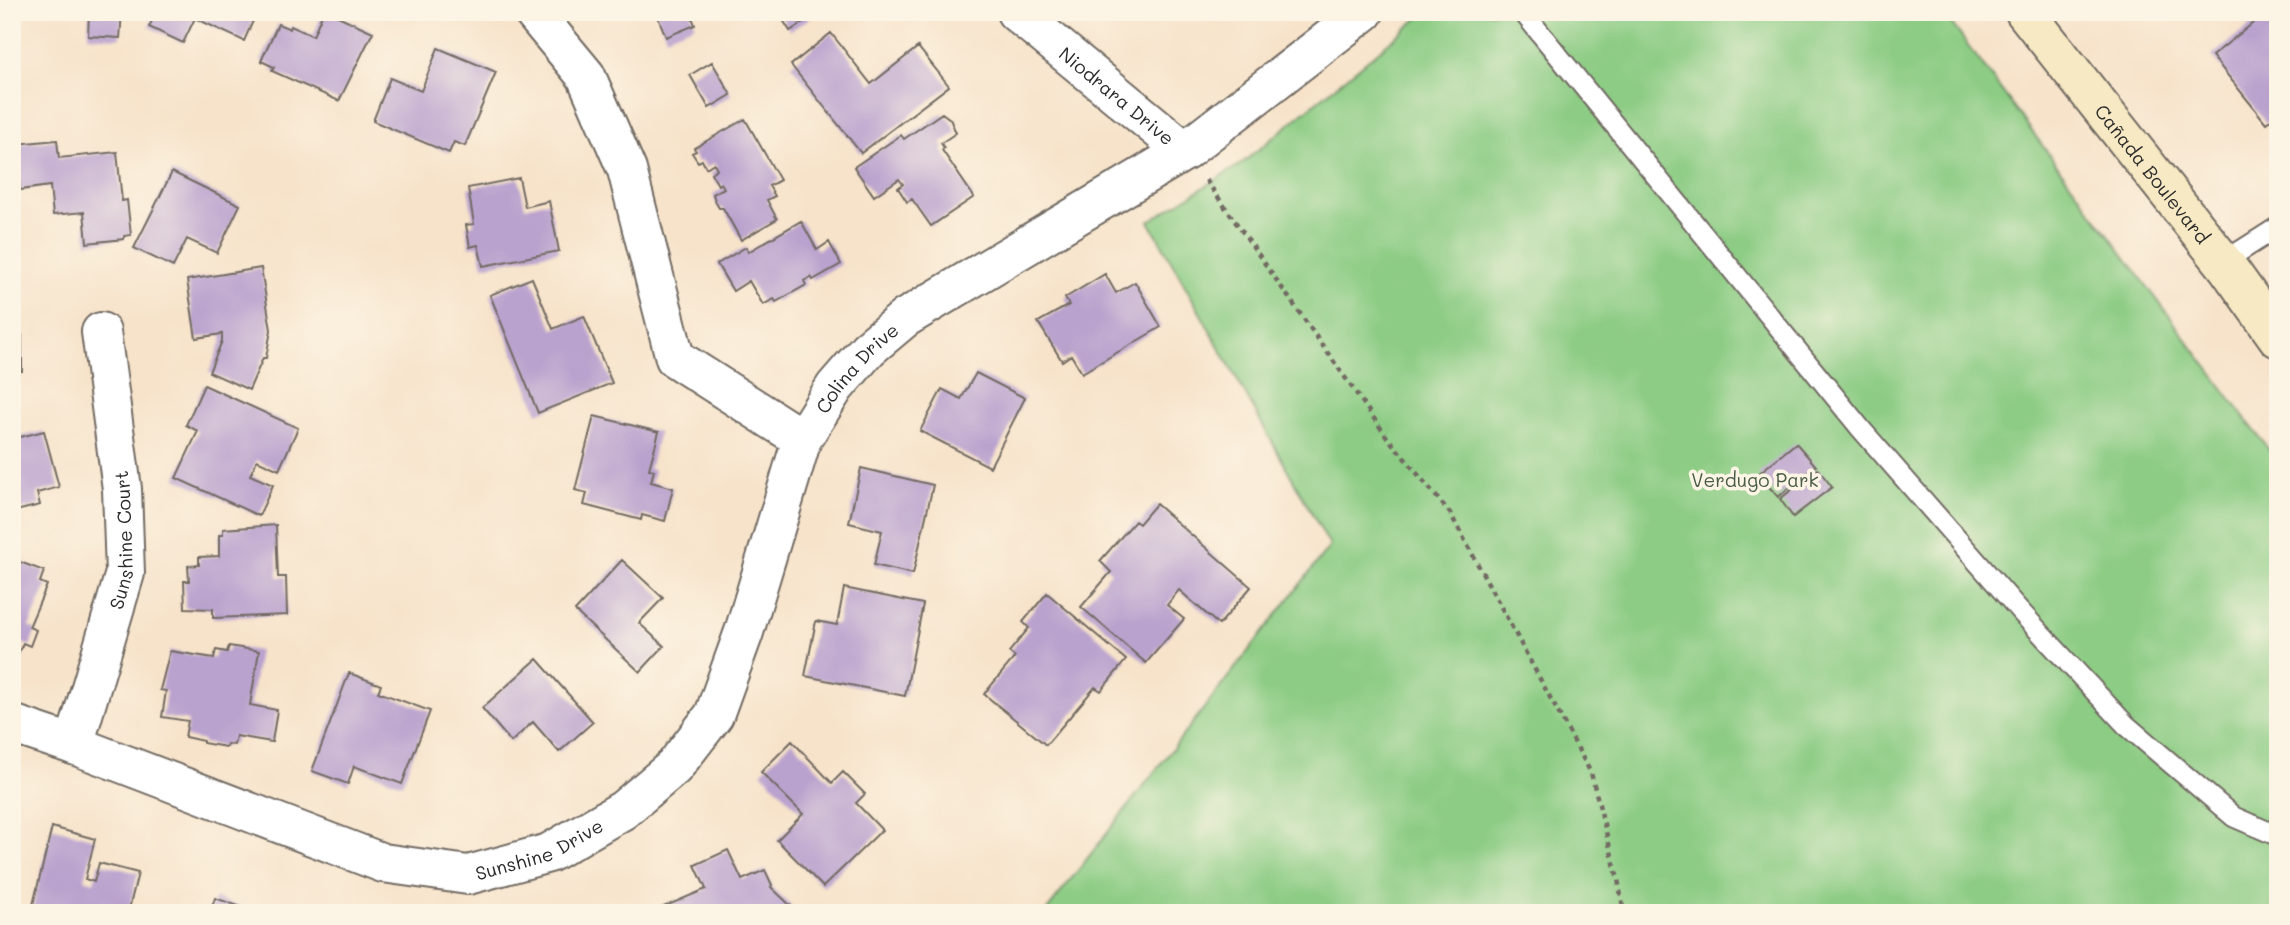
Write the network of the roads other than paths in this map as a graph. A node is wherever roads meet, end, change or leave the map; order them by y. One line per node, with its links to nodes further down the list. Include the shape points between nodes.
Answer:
1 (533, 12): 11 (street, via 586,76 627,170 674,358)
2 (1016, 12): 6 (street, Niodrara Drive)
3 (1364, 12): 6 (street, Colina Drive)
4 (1522, 12): 14 (lane, via 1861,429 2020,611 2126,725 2234,817)
5 (2025, 12): 8 (main road, Cañada Boulevard)
6 (1185, 151): 11 (street, Colina Drive, via 905,318 867,349 835,387)
7 (2278, 227): 8 (lane)
8 (2223, 262): 10 (main road, Cañada Boulevard)
9 (101, 332): 13 (street, Sunshine Court, via 122,489 125,573)
10 (2278, 338)
11 (802, 439): 13 (street, Sunshine Drive, via 714,715 674,767 623,810 550,853 468,876 383,863)
12 (12, 724): 13 (street, Sunshine Drive)
13 (74, 745)
14 (2278, 836)

